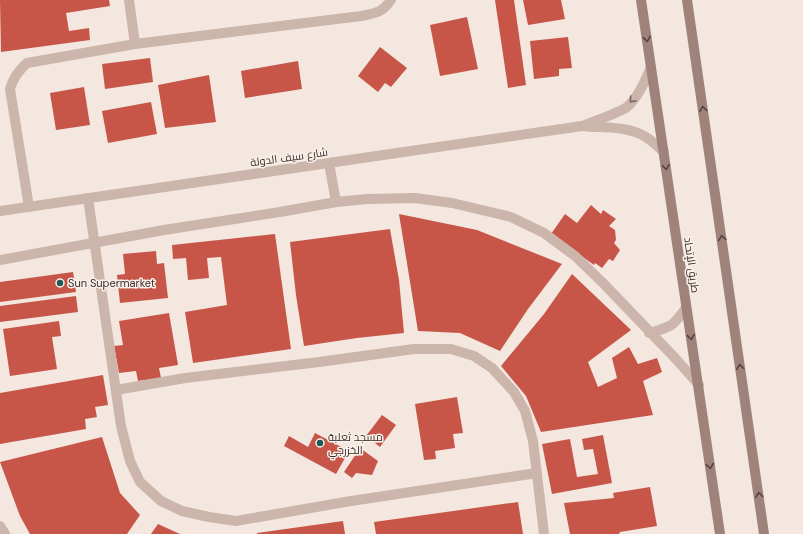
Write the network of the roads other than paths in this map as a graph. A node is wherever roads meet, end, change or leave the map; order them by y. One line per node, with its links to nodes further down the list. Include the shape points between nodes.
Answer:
1 (129, 0): 5 (street)
2 (391, 0): 5 (street, via 384,10 362,16)
3 (641, 0): 6 (street, طريق اﻹتحاد, one-way to 6)
4 (687, 0): 25 (street, one-way to 4)
5 (135, 44): 12 (street, via 27,63 18,71 10,89)
6 (651, 67): 7 (street, شارع سيف الدولة, one-way to 7, via 638,94 625,108); 8 (street, طريق اﻹتحاد)
7 (582, 126): 8 (street, شارع سيف الدولة, via 636,132); 9 (street, شارع سيف الدولة)
8 (664, 152): 16 (street, طريق اﻹتحاد, one-way to 16)
9 (329, 163): 10 (street, شارع سيف الدولة); 11 (street)
10 (88, 198): 12 (street, شارع سيف الدولة); 14 (street)
11 (336, 202): 14 (street); 17 (street, via 415,198 452,203 511,217 544,233 575,256)
12 (29, 207): 13 (street, شارع سيف الدولة)
13 (0, 211)
14 (94, 242): 15 (street); 19 (street)
15 (0, 260)
16 (686, 308): 17 (street, via 675,323 666,329); 18 (street, طريق اﻹتحاد, one-way to 18)
17 (649, 333): 18 (street)
18 (699, 385): 24 (street, طريق اﻹتحاد, one-way to 24)
19 (116, 390): 20 (street, via 185,378 414,349 451,349 479,359 492,368 514,392 525,411 530,428); 20 (street, via 120,426 130,461 140,482 161,501 182,511 208,517 236,521)
20 (536, 473): 23 (street)
21 (0, 526): 22 (street)
22 (5, 534)
23 (544, 534)
24 (720, 534)
25 (764, 534)

